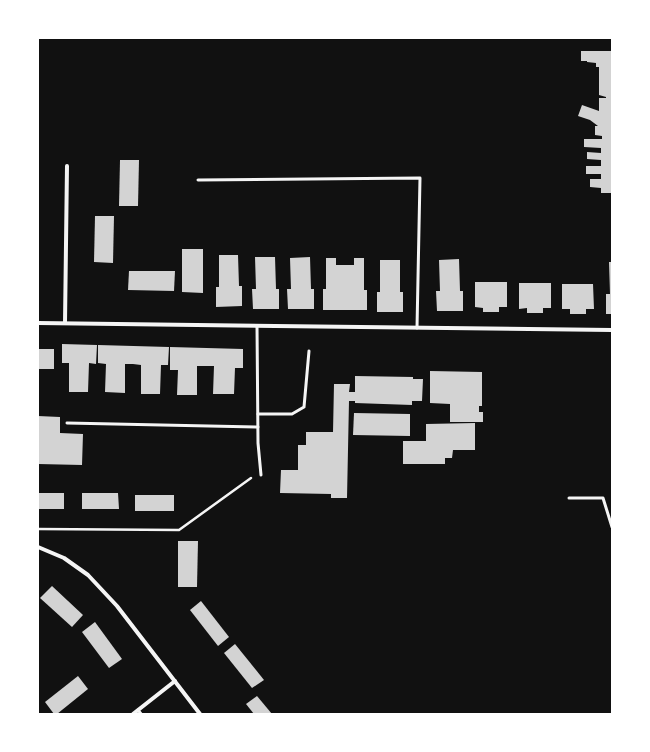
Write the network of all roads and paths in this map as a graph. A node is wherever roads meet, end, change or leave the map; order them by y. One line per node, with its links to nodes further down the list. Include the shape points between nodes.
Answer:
1 (67, 166): 4 (street)
2 (198, 180): 6 (lane, via 420,178)
3 (38, 323): 4 (street)
4 (65, 323): 5 (street)
5 (257, 326): 6 (street); 9 (lane)
6 (417, 328): 7 (street)
7 (612, 330)
8 (308, 350): 9 (lane, via 304,408 292,414)
9 (258, 414): 11 (lane)
10 (67, 423): 11 (lane)
11 (258, 427): 12 (lane)
12 (261, 475)
13 (253, 477): 16 (path, via 179,530)
14 (569, 498): 15 (lane, via 603,498)
15 (612, 527)
16 (38, 529)
17 (38, 547): 18 (street, via 64,558 88,575 117,606)
18 (175, 681): 19 (street); 21 (street)
19 (139, 712): 20 (street)
20 (133, 714)
21 (200, 714)

